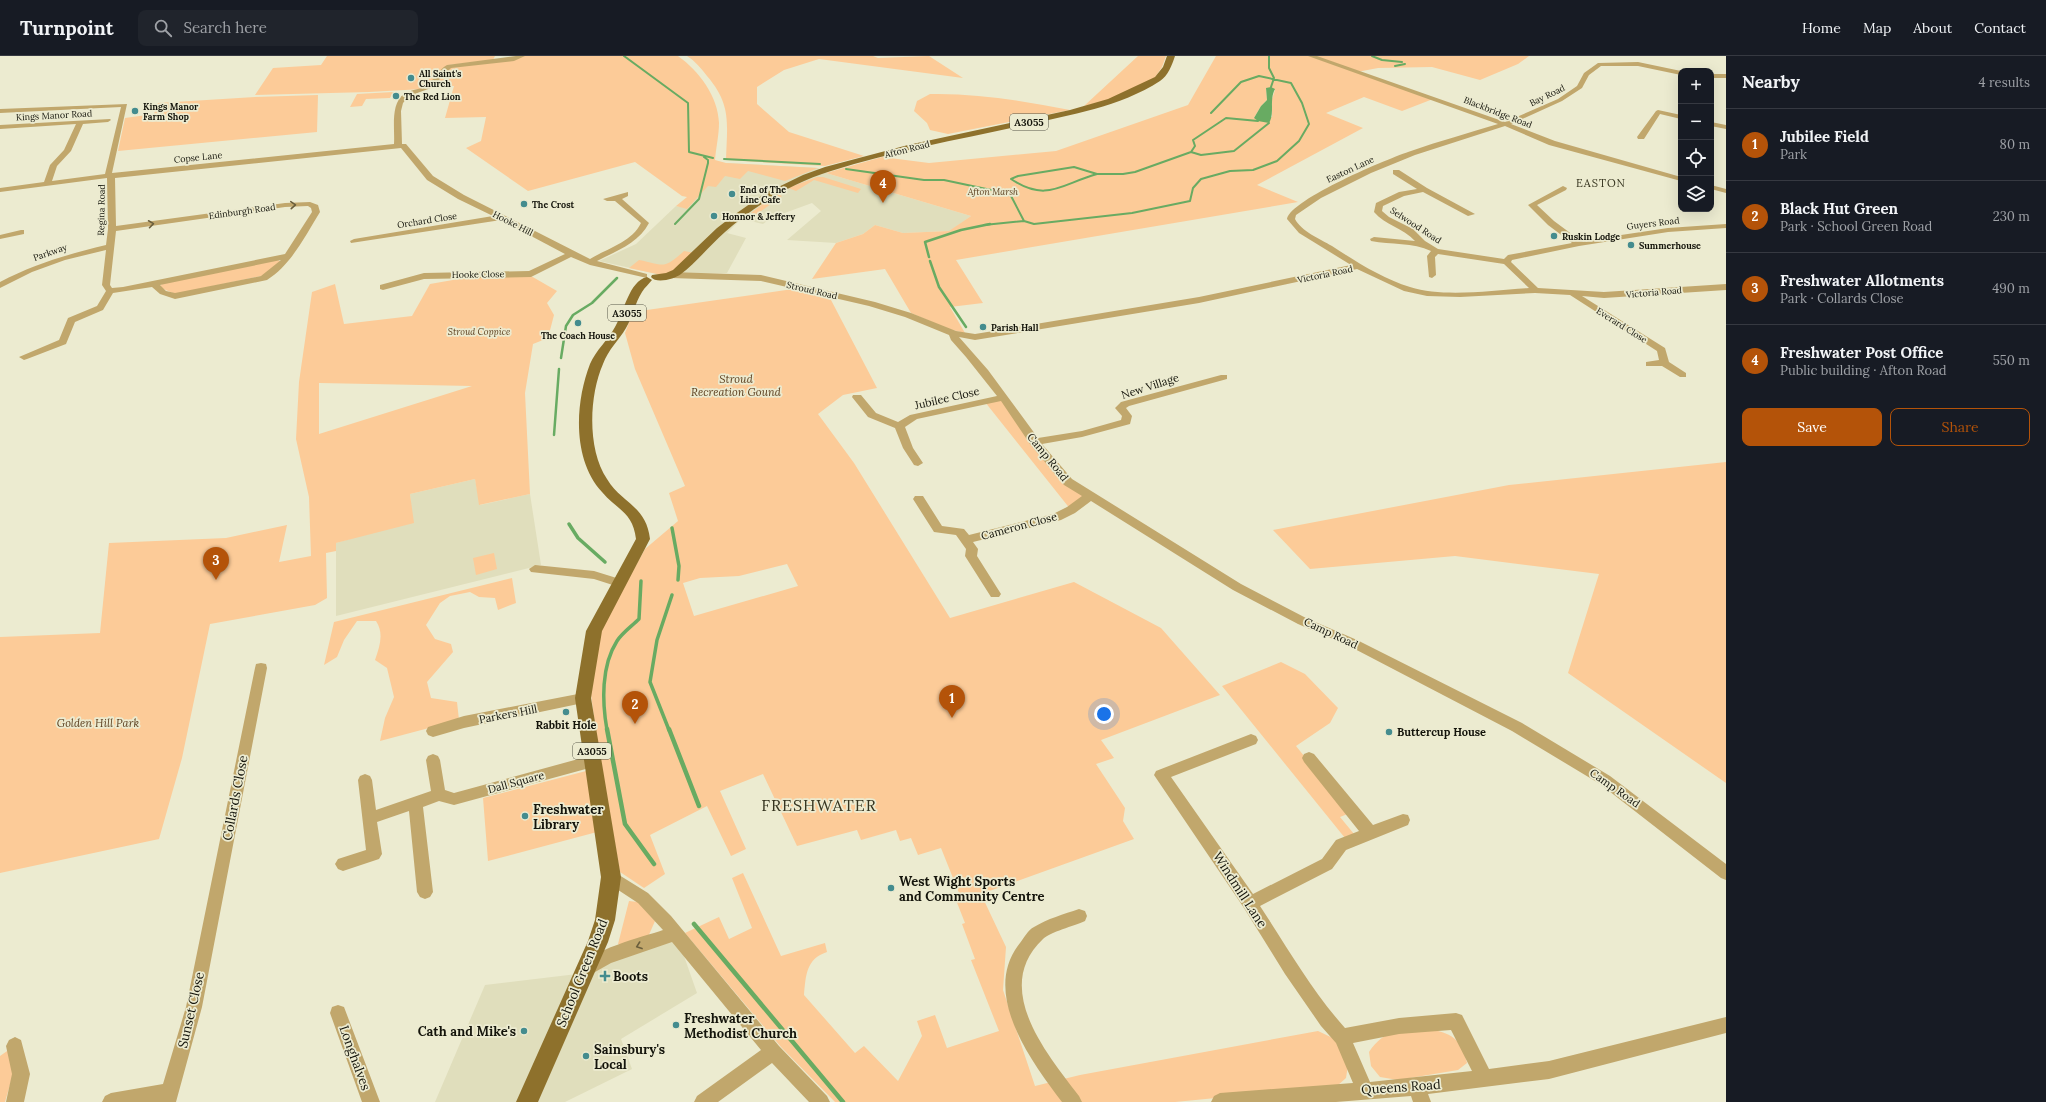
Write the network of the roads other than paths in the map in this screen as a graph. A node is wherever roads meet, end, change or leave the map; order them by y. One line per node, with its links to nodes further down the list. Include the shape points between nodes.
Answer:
1 (522, 56): 16 (street, via 449,66 433,85 407,95 399,106)
2 (1170, 56): 46 (main road, Afton Road / A3055, via 1167,67 1158,79 1111,101 870,158 799,180 767,196 729,224)
3 (1311, 56): 11 (street, Blackbridge Road)
4 (1678, 72): 11 (street, Bay Road, via 1638,64 1600,64 1586,74 1580,87 1560,100)
5 (1714, 76): 6 (street)
6 (1726, 76)
7 (0, 111): 18 (street, Regina Road, via 125,105)
8 (1678, 116): 15 (street, via 1658,112)
9 (108, 120): 10 (street, Kings Manor Road)
10 (80, 123): 13 (street, Kings Manor Road); 20 (street, via 67,150 54,165)
11 (1505, 124): 19 (street, Blackbridge Road, via 1552,143); 45 (street, Easton Lane, via 1368,171 1318,196 1292,214 1293,223)
12 (1714, 125): 14 (street)
13 (0, 127)
14 (1726, 127)
15 (1641, 137)
16 (398, 146): 18 (street, Copse Lane); 30 (street, Hooke Hill, via 403,146 420,169 440,185)
17 (1396, 172): 24 (street)
18 (110, 176): 20 (street, Copse Lane); 32 (street, Regina Road)
19 (1678, 178)
20 (47, 183): 23 (street, Copse Lane)
21 (1563, 188): 38 (street, via 1532,205 1551,224)
22 (1714, 188): 25 (street)
23 (0, 190)
24 (1424, 190): 29 (street); 37 (street, Selwood Road, via 1402,194 1386,201 1379,205 1378,212 1410,231)
25 (1726, 191)
26 (625, 194): 28 (street)
27 (607, 199): 28 (street)
28 (617, 199): 43 (street, via 645,223 644,228 626,242)
29 (1471, 214)
30 (502, 217): 36 (street, Orchard Close); 41 (street, Hooke Hill)
31 (1726, 226): 38 (street, Guyers Road, via 1668,230)
32 (112, 229): 39 (street, Regina Road); 42 (street, Edinburgh Road, one-way to 42, via 285,205 310,204 315,207 316,212)
33 (21, 232): 34 (street)
34 (0, 237)
35 (1374, 239): 37 (street)
36 (354, 241)
37 (1422, 243): 40 (street, Selwood Road)
38 (1579, 244): 44 (street, Guyers Road, via 1513,256 1508,258)
39 (109, 247): 50 (street, Parkway, via 62,258 29,270); 54 (street, Regina Road, via 106,285)
40 (1436, 252): 44 (street, Selwood Road); 47 (street, via 1431,256)
41 (571, 254): 43 (street, Hooke Hill); 51 (street, Hooke Close, via 531,274 424,276)
42 (287, 256): 49 (street); 49 (street, Edinburgh Road, via 272,274 264,278 175,296 157,290)
43 (590, 262): 48 (street, Hooke Hill)
44 (1507, 262): 53 (street, via 1531,283)
45 (1358, 266): 53 (street, Victoria Road, via 1407,289 1427,293); 57 (street, Victoria Road, via 1237,293)
46 (671, 275): 48 (main road); 56 (street, Stroud Road, via 736,276 773,281 872,304 908,315)
47 (1432, 275)
48 (649, 278): 75 (main road, School Green Road / A3055, via 635,291 622,325 596,366 588,402 585,436 600,481 629,507 643,528 643,539)
49 (154, 283): 54 (street)
50 (0, 285)
51 (383, 287)
52 (1726, 287): 55 (street, Victoria Road, via 1604,295)
53 (1535, 290): 55 (street, Victoria Road)
54 (110, 291): 59 (street, via 100,308 71,320)
55 (1571, 294): 62 (street, Everard Close, via 1662,350)
56 (950, 333): 57 (street, Victoria Road); 60 (street, Camp Road)
57 (982, 337): 60 (street)
58 (76, 341): 59 (street)
59 (63, 342): 61 (street)
60 (971, 355): 67 (street, Camp Road)
61 (24, 357)
62 (1664, 363): 63 (street); 64 (street)
63 (1649, 364)
64 (1683, 375)
65 (1224, 377): 69 (street, New Village, via 1125,404 1120,408 1127,416 1126,422 1082,434)
66 (857, 397): 68 (street, via 872,415)
67 (1002, 398): 68 (street, Jubilee Close, via 914,418); 69 (street, Camp Road)
68 (899, 426): 70 (street, via 908,448)
69 (1034, 442): 71 (street, Camp Road, via 1068,482)
70 (918, 463)
71 (1090, 496): 73 (street, Cameron Close, via 1057,517); 91 (street, Camp Road, via 1237,587 1524,731 1605,780)
72 (919, 499): 73 (street, Cameron Close, via 938,529 960,532)
73 (966, 540): 76 (street, Cameron Close, via 972,549 971,556)
74 (535, 569): 75 (street, via 594,575)
75 (619, 584): 78 (main road, School Green Road / A3055, via 594,630)
76 (995, 594)
77 (261, 668): 96 (street, Collards Close)
78 (583, 698): 79 (street, Parkers Hill, via 464,722); 83 (main road, School Green Road / A3055)
79 (434, 732)
80 (1251, 740): 94 (street, Windmill Lane, via 1160,774)
81 (1309, 758): 89 (street)
82 (433, 760): 85 (street)
83 (593, 761): 85 (street, Dall Square, via 454,799); 92 (main road, School Green Road / A3055)
84 (365, 780): 87 (street)
85 (439, 795): 86 (street, Dall Square)
86 (415, 802): 87 (street, Dall Square); 93 (street)
87 (370, 818): 90 (street, via 374,854)
88 (1403, 820): 89 (street)
89 (1370, 833): 94 (street, via 1341,845 1327,864)
90 (343, 864)
91 (1726, 873)
92 (611, 877): 97 (street, via 643,898); 98 (main road, School Green Road / A3055, via 606,920)
93 (425, 892)
94 (1250, 903): 101 (street, Windmill Lane, via 1291,968)
95 (1079, 916): 114 (street, via 1038,933 1018,958 1012,990 1022,1023 1038,1056)
96 (208, 928): 107 (street, Sunset Close, via 194,1007)
97 (676, 933): 98 (street, one-way to 98, via 608,957); 103 (street)
98 (588, 968): 111 (main road, School Green Road / A3055)
99 (338, 1014): 110 (street, Longhalves)
100 (1726, 1025): 104 (street, Queens Road, via 1549,1070)
101 (1342, 1038): 104 (street, via 1399,1026 1456,1021); 105 (street, Windmill Lane)
102 (15, 1046): 108 (street, via 21,1074)
103 (773, 1052): 112 (street); 113 (street)
104 (1485, 1079): 106 (street, Queens Road)
105 (1365, 1090): 106 (street, Queens Road); 115 (street, Queens Road)
106 (1419, 1095)
107 (169, 1096): 109 (street, Sunset Close)
108 (15, 1102)
109 (111, 1102)
110 (371, 1102)
111 (527, 1102)
112 (703, 1102)
113 (821, 1102)
114 (1073, 1102)
115 (1220, 1102)

